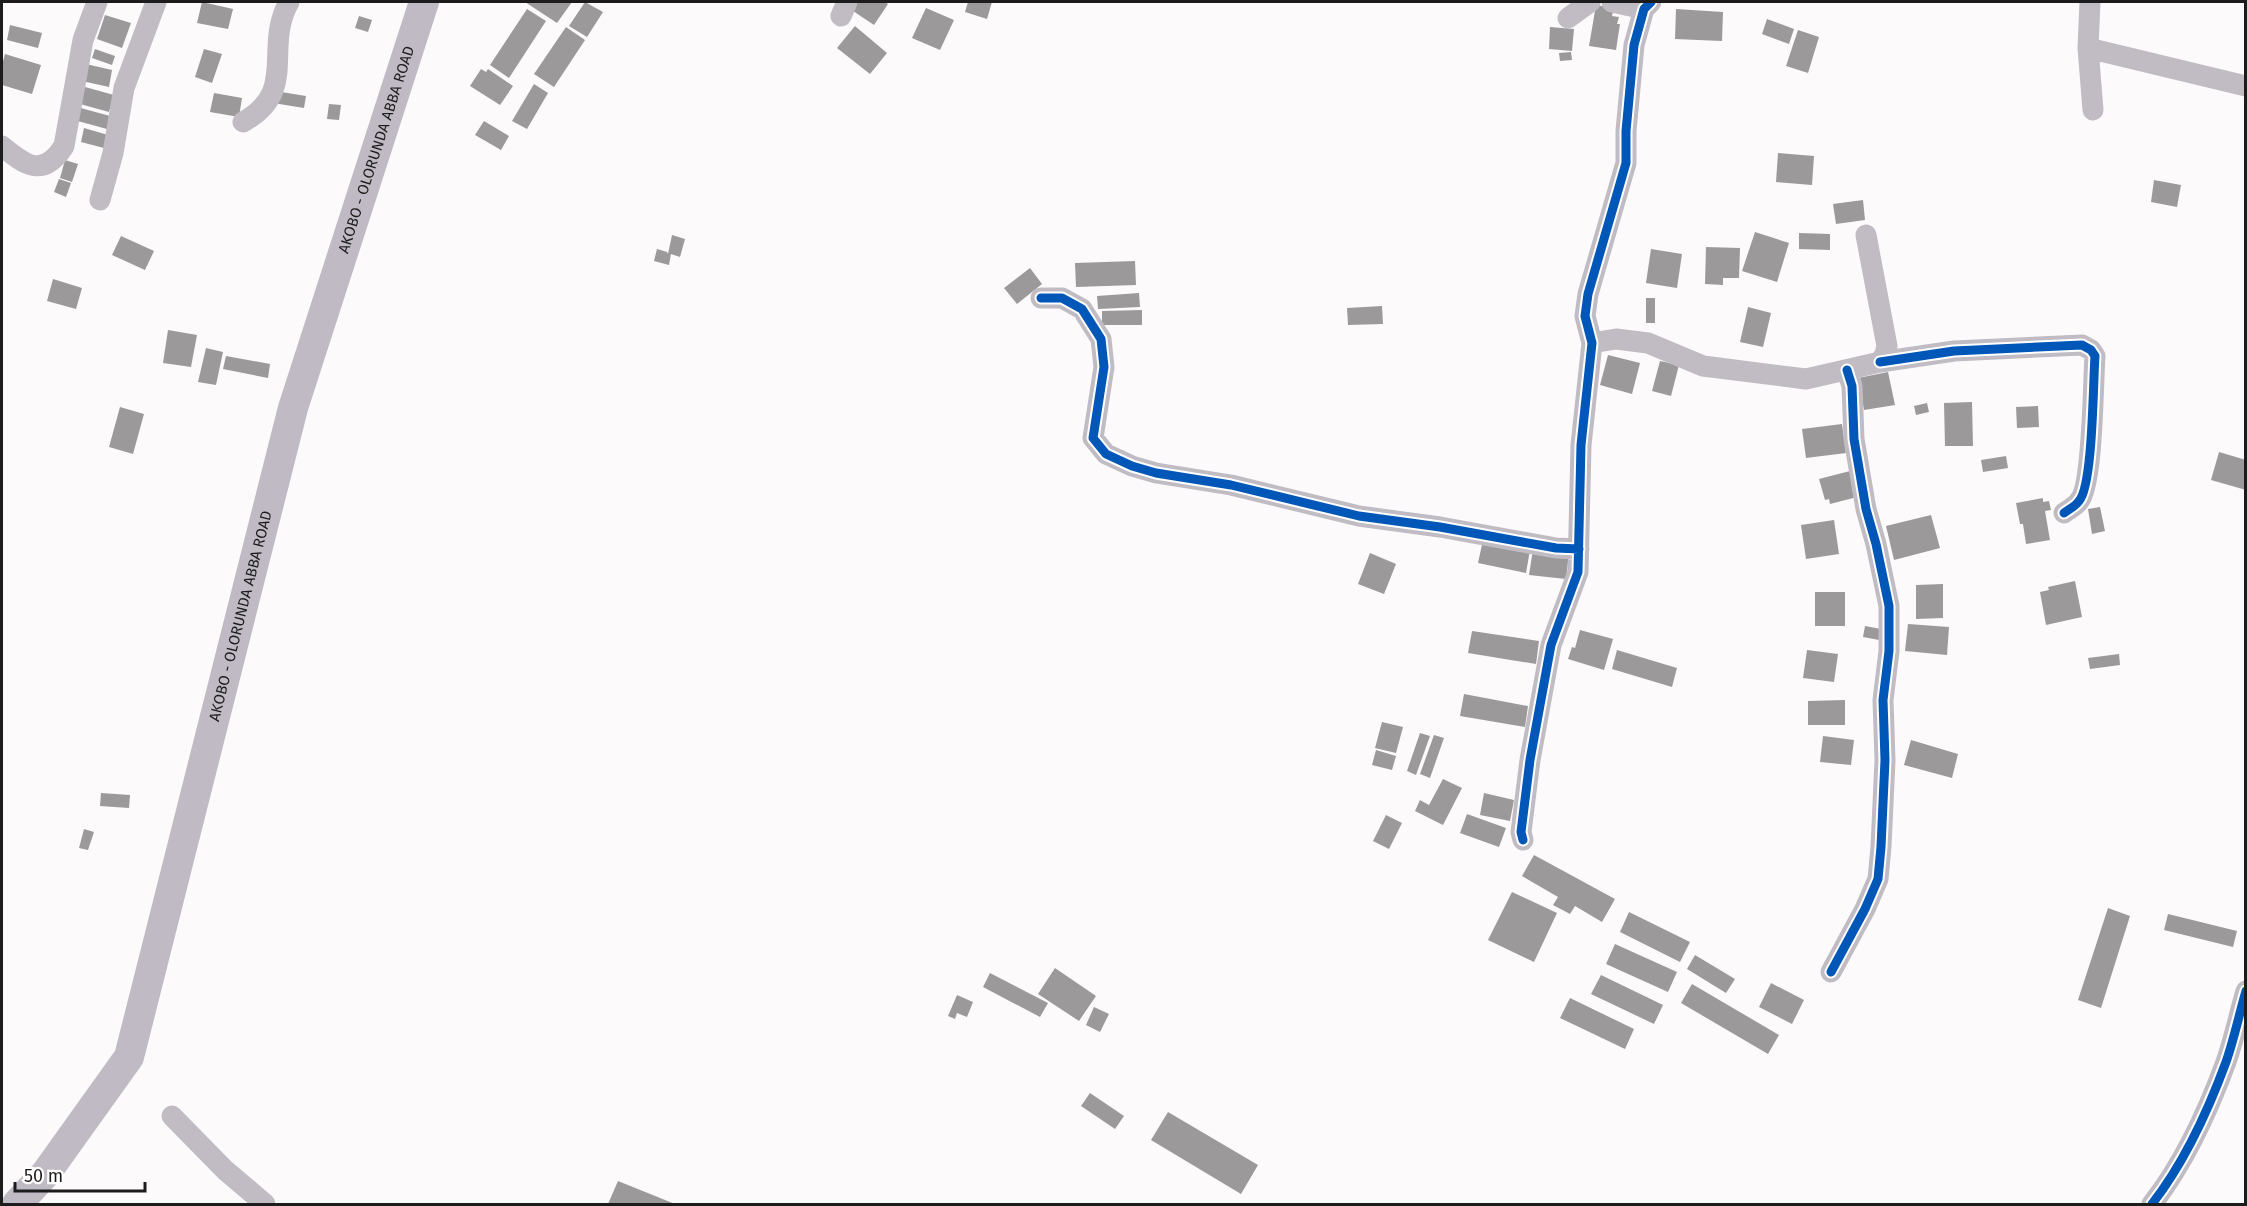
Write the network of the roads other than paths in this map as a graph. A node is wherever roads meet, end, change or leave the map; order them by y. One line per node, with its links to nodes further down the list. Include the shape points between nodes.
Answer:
1 (97, 2): 14 (street, via 83,40 64,146 57,157 47,165 36,166 24,163)
2 (156, 2): 15 (street, via 124,88)
3 (289, 2): 13 (street, via 280,21 272,96 257,114)
4 (424, 2): 27 (main road, AKOBO - OLORUNDA ABBA ROAD, via 293,408 129,1057 46,1173)
5 (1590, 2): 9 (street)
6 (1612, 2): 8 (street)
7 (2090, 2): 10 (street)
8 (1647, 5): 18 (street, via 1634,45 1626,163 1588,294 1585,316)
9 (1568, 18)
10 (2088, 48): 11 (street); 12 (street)
11 (2246, 86)
12 (2093, 110)
13 (243, 122)
14 (2, 146)
15 (100, 200)
16 (1866, 236): 19 (street, via 1887,346)
17 (1041, 298): 22 (street, via 1062,298 1082,309 1101,339 1104,367 1094,438 1106,454 1156,473 1231,485 1359,516)
18 (1592, 343): 20 (street, via 1616,339 1648,344 1703,366 1777,376 1806,379); 22 (street, via 1581,446)
19 (1880, 362): 20 (street); 21 (street, via 1954,351 2082,345 2091,350 2095,356 2091,456 2080,501)
20 (1847, 370): 24 (street, via 1864,497 1889,606 1889,651 1883,700 1885,760 1878,879)
21 (2064, 513)
22 (1579, 549): 23 (street, via 1578,572 1551,645 1530,760)
23 (1523, 840)
24 (1831, 972)
25 (2246, 991): 29 (street, via 2217,1082 2167,1186)
26 (172, 1116): 28 (street, via 225,1170)
27 (17, 1204)
28 (266, 1204)
29 (2152, 1204)

